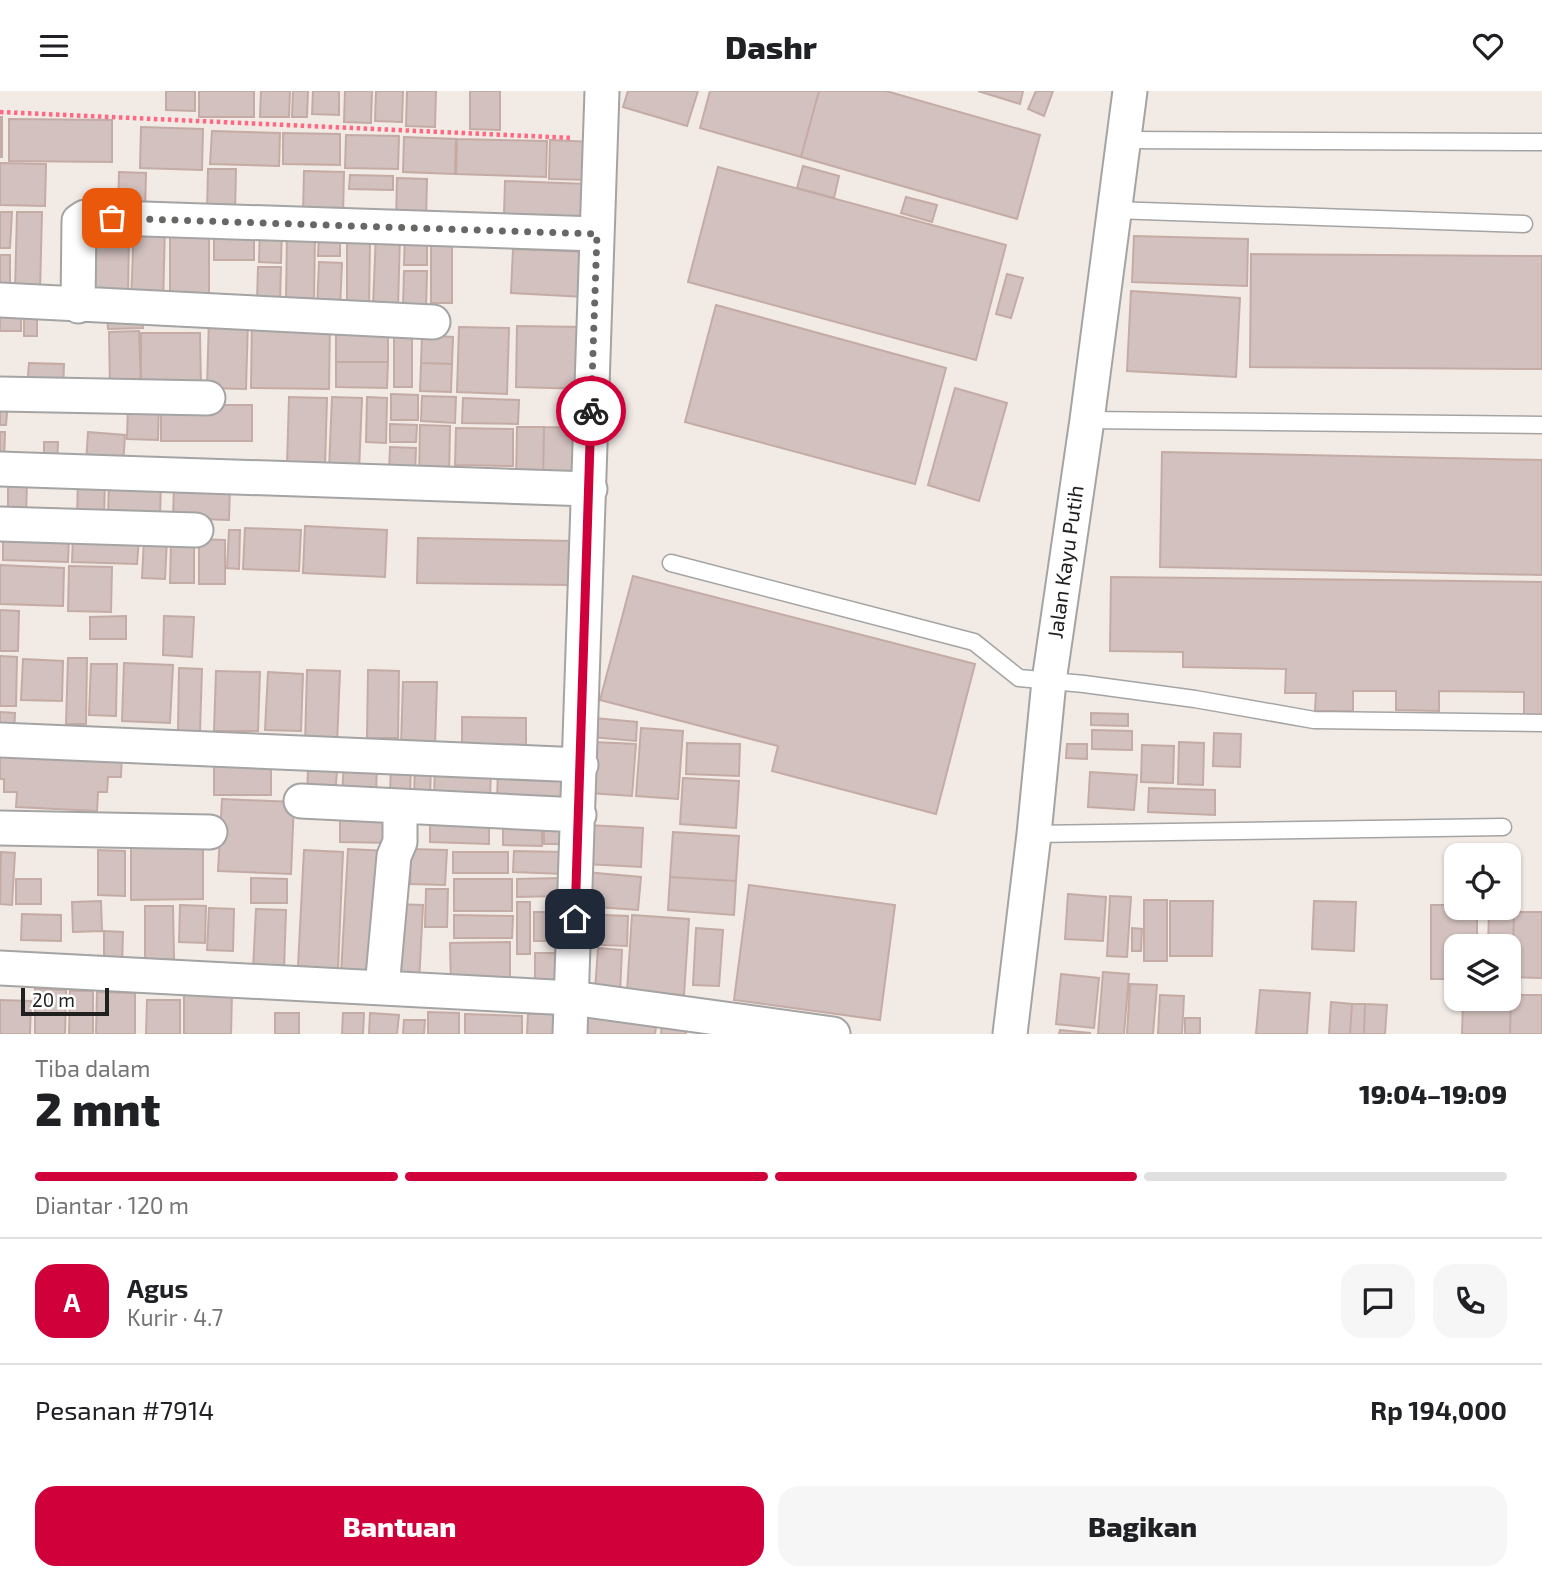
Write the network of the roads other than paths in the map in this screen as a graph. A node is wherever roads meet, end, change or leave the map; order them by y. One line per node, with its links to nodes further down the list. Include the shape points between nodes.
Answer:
1 (602, 91): 7 (street)
2 (1130, 91): 3 (street, Jalan Kayu Putih)
3 (1123, 140): 4 (lane); 5 (street, Jalan Kayu Putih)
4 (1542, 142)
5 (1114, 209): 6 (lane); 13 (street, Jalan Kayu Putih)
6 (1524, 225)
7 (597, 234): 9 (street, via 85,217 79,221); 16 (street)
8 (0, 300): 9 (street)
9 (78, 306): 10 (street)
10 (433, 322)
11 (0, 394): 12 (street)
12 (208, 398)
13 (1087, 420): 14 (lane); 20 (street, Jalan Kayu Putih)
14 (1542, 425)
15 (0, 469): 16 (street)
16 (590, 489): 24 (street)
17 (0, 524): 18 (street)
18 (196, 530)
19 (671, 563): 20 (lane, via 974,642 1019,678)
20 (1049, 681): 21 (lane, via 1314,720); 31 (street, Jalan Kayu Putih)
21 (1542, 723)
22 (0, 740): 23 (street)
23 (383, 756): 24 (street); 26 (street)
24 (581, 765): 27 (street)
25 (301, 801): 26 (street)
26 (390, 807): 27 (street); 33 (street, via 400,842 394,856)
27 (579, 815): 34 (street)
28 (1503, 827): 31 (lane)
29 (0, 828): 30 (street)
30 (209, 832)
31 (1034, 834): 37 (street, Jalan Kayu Putih)
32 (0, 968): 33 (street)
33 (382, 988): 34 (street)
34 (572, 997): 35 (street); 36 (street)
35 (570, 1034)
36 (833, 1034)
37 (1010, 1034)

